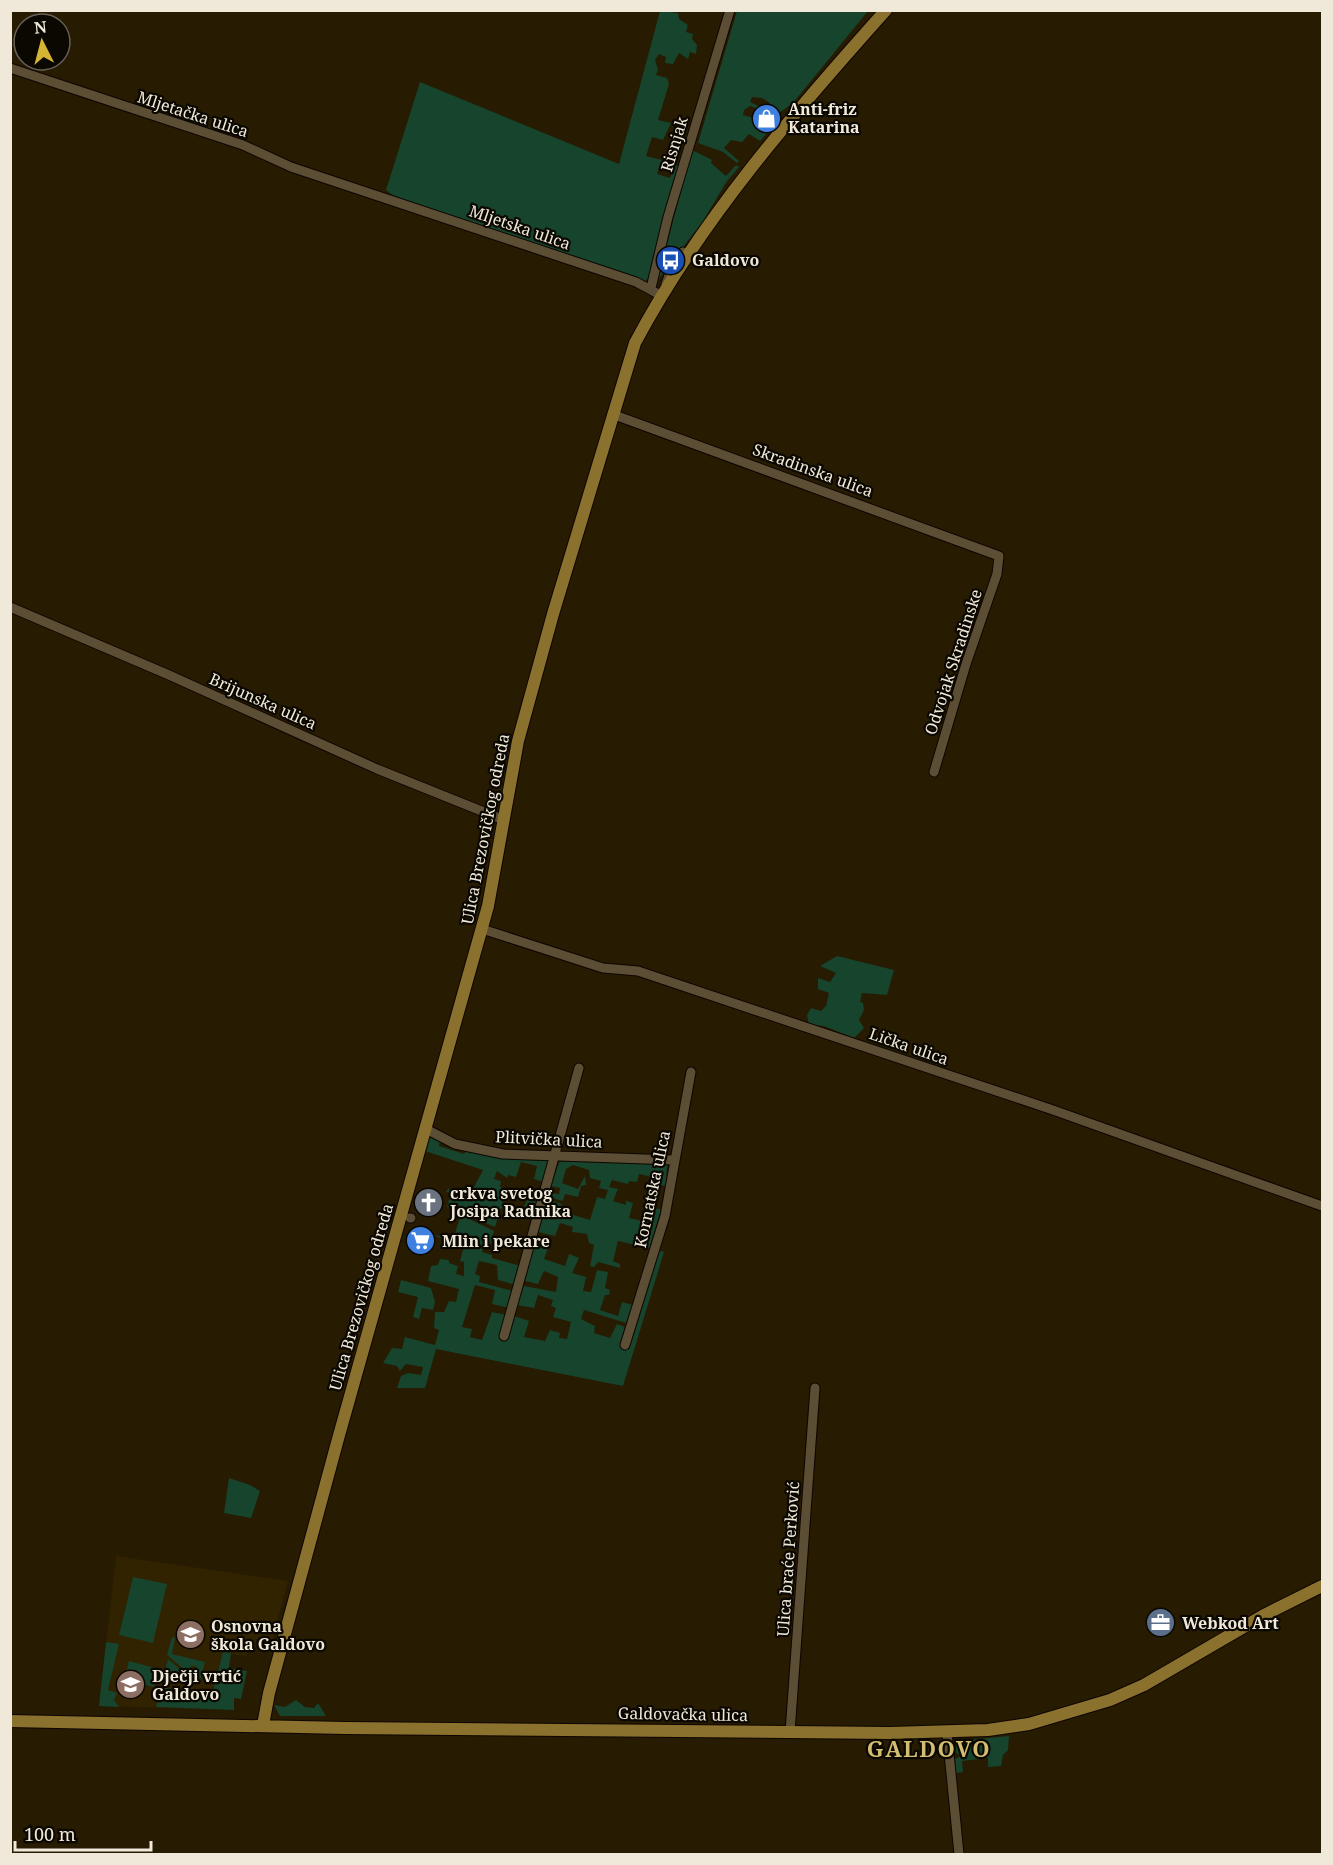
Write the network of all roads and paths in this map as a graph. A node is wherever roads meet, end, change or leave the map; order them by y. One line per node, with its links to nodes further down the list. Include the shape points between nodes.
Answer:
1 (730, 10): 5 (street, Risnjak, via 668,217)
2 (885, 10): 6 (main road, Ulica Brezovičkog odreda, via 756,160)
3 (10, 68): 4 (street, Mljetačka ulica)
4 (366, 190): 5 (street, Mljetska ulica)
5 (651, 288): 6 (street, Mljetska ulica)
6 (663, 293): 7 (main road, Ulica Brezovičkog odreda, via 636,343)
7 (612, 414): 8 (street, Skradinska ulica, via 993,552); 11 (main road, Ulica Brezovičkog odreda, via 518,741)
8 (1000, 560): 10 (street, Odvojak Skradinske)
9 (10, 607): 11 (street, Brijunska ulica, via 377,769)
10 (934, 772)
11 (504, 820): 12 (main road, Ulica Brezovičkog odreda)
12 (482, 929): 15 (main road, Ulica Brezovičkog odreda); 18 (street, Lička ulica, via 603,969 638,971 661,978)
13 (579, 1068): 16 (street)
14 (691, 1072): 17 (street, Kornatska ulica)
15 (426, 1130): 16 (street, Plitvička ulica, via 475,1149 530,1156); 24 (main road, Ulica Brezovičkog odreda, via 338,1439)
16 (555, 1154): 17 (street, Plitvička ulica); 19 (street)
17 (674, 1160): 20 (street, Kornatska ulica, via 665,1216)
18 (1323, 1206)
19 (504, 1336)
20 (625, 1345)
21 (815, 1388): 25 (street, Ulica braće Perković)
22 (1323, 1586): 26 (main road, Galdovačka ulica, via 1110,1700 1029,1724)
23 (10, 1721): 24 (main road, Galdovačka ulica)
24 (263, 1725): 25 (main road, Galdovačka ulica)
25 (790, 1732): 26 (main road, Galdovačka ulica)
26 (947, 1733): 27 (street)
27 (959, 1854)

